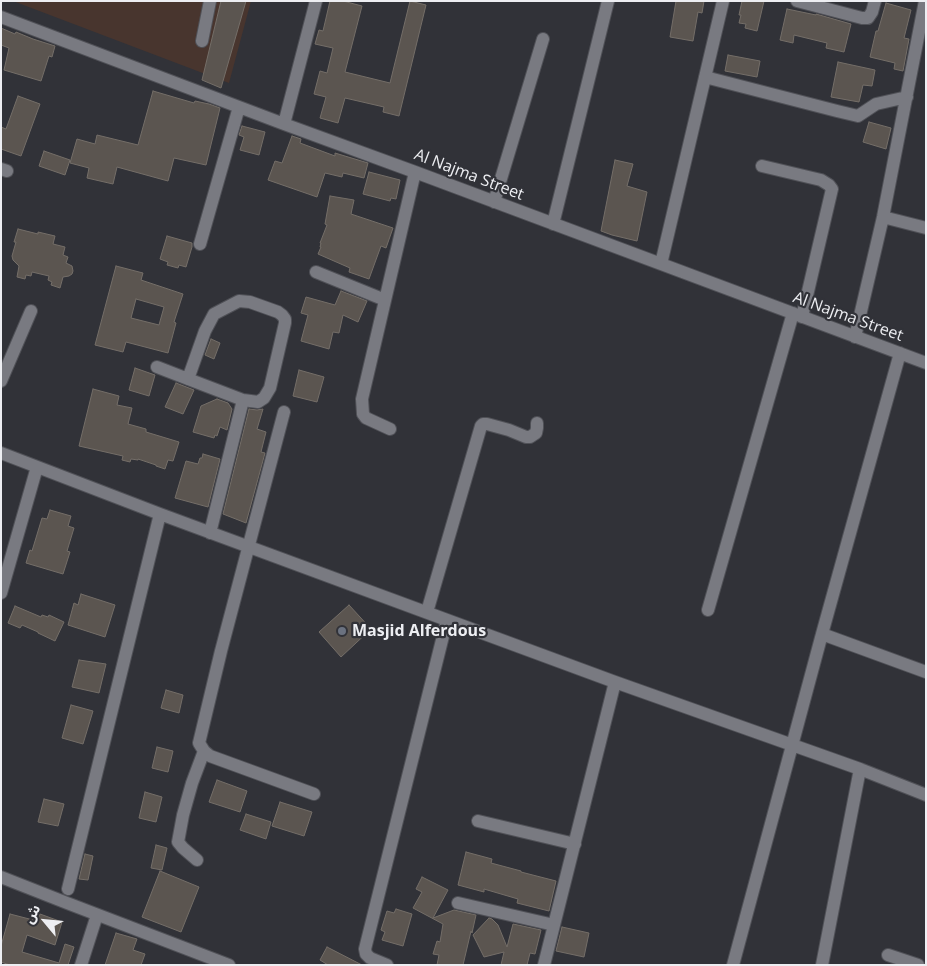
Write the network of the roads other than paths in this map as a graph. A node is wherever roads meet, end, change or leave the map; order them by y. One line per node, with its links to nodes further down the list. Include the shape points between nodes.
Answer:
1 (210, 1): 10 (street)
2 (316, 1): 14 (street)
3 (608, 1): 19 (street)
4 (723, 1): 11 (street)
5 (796, 1): 6 (street, via 862,18 868,18)
6 (875, 1)
7 (925, 1): 12 (street)
8 (1, 17): 13 (street, Al Najma Street)
9 (543, 39): 17 (street)
10 (202, 41)
11 (705, 77): 12 (street, via 858,116 876,104); 22 (street)
12 (907, 97): 18 (street)
13 (239, 107): 14 (street, Al Najma Street); 21 (street)
14 (284, 124): 16 (street, Al Najma Street)
15 (762, 166): 26 (street, via 821,180 832,189)
16 (415, 172): 17 (street, Al Najma Street); 24 (street)
17 (494, 202): 19 (street, Al Najma Street)
18 (883, 217): 20 (street); 27 (street)
19 (553, 224): 22 (street, Al Najma Street)
20 (926, 228)
21 (200, 244)
22 (661, 264): 26 (street, Al Najma Street)
23 (316, 272): 24 (street)
24 (385, 300): 36 (street, via 362,407 366,418)
25 (31, 311): 32 (street)
26 (797, 315): 27 (street, Al Najma Street); 43 (street)
27 (855, 336): 28 (street, Al Najma Street)
28 (900, 353): 29 (street, Al Najma Street); 46 (street)
29 (926, 363)
30 (157, 367): 31 (street)
31 (188, 379): 33 (street); 33 (street, via 214,314 239,301 278,312 285,323 270,388 258,402)
32 (1, 381)
33 (244, 400): 40 (street)
34 (284, 412): 41 (street)
35 (537, 423): 44 (street, via 536,432 530,437 487,424 481,426)
36 (390, 429)
37 (1, 453): 38 (street)
38 (37, 467): 39 (street); 42 (street)
39 (160, 514): 40 (street); 58 (street)
40 (210, 533): 41 (street)
41 (248, 547): 44 (street); 50 (street, via 199,743)
42 (1, 593)
43 (708, 610)
44 (427, 612): 45 (street)
45 (447, 620): 48 (street); 65 (street, via 365,949 370,958)
46 (822, 634): 47 (street); 49 (street)
47 (926, 672)
48 (615, 682): 49 (street); 55 (street)
49 (792, 745): 51 (street); 67 (street)
50 (204, 751): 52 (street); 56 (street, via 192,782 178,842)
51 (860, 769): 53 (street); 68 (street)
52 (314, 794)
53 (926, 795)
54 (478, 821): 55 (street)
55 (575, 844): 61 (street)
56 (197, 860)
57 (1, 877): 60 (street)
58 (68, 889)
59 (458, 903): 61 (street)
60 (98, 915): 63 (street); 64 (street)
61 (554, 926): 66 (street)
62 (888, 956): 69 (street)
63 (81, 965)
64 (229, 965)
65 (386, 965)
66 (544, 965)
67 (733, 965)
68 (822, 965)
69 (918, 965)

